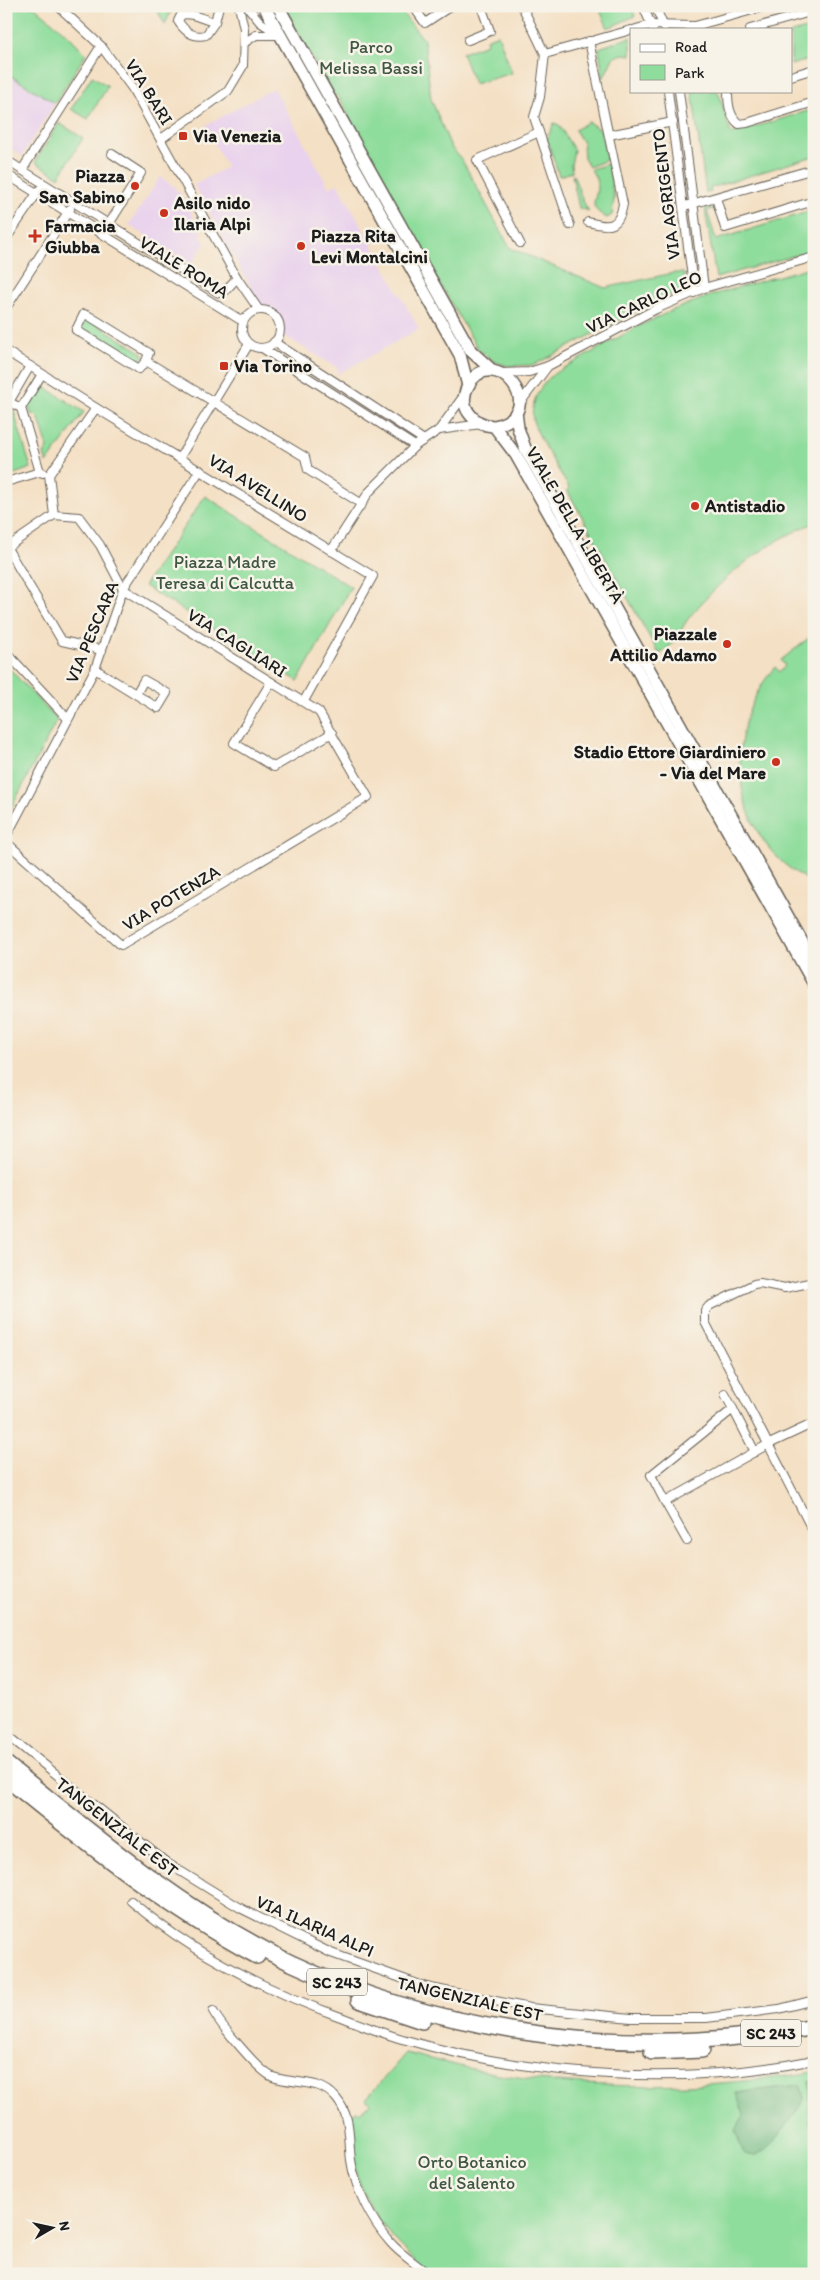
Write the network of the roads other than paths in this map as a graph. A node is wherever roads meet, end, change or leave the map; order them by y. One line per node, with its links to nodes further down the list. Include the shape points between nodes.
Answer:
1 (58, 6): 28 (street, VIA BARI)
2 (219, 6): 18 (street)
3 (239, 6): 27 (street)
4 (246, 6): 24 (street, via 260,22)
5 (264, 6): 24 (main road)
6 (278, 6): 72 (main road, VIALE DELLA LIBERTÀ, via 471,351)
7 (413, 6): 8 (street, via 425,23)
8 (451, 6)
9 (481, 6): 25 (street, via 490,31)
10 (522, 6): 29 (street)
11 (643, 6): 21 (street)
12 (655, 6): 20 (street)
13 (767, 6): 15 (street)
14 (797, 6): 17 (street)
15 (752, 10): 19 (street); 22 (street)
16 (814, 11): 17 (street)
17 (800, 15): 22 (street)
18 (215, 22)
19 (711, 25): 20 (street)
20 (663, 26): 21 (street)
21 (652, 27)
22 (753, 28)
23 (630, 30): 26 (street)
24 (280, 35): 27 (street, via 256,35); 74 (main road, via 460,355)
25 (468, 40)
26 (589, 41): 29 (street); 38 (street)
27 (244, 43): 39 (street, via 243,66 228,91)
28 (101, 46): 39 (street, VIA BARI, via 132,88); 43 (street)
29 (545, 54): 37 (street, via 534,117)
30 (814, 69): 31 (street)
31 (792, 76)
32 (668, 92): 36 (street, VIA AGRIGENTO)
33 (679, 92): 50 (street, VIA AGRIGENTO)
34 (728, 92): 35 (street, via 734,120 739,124)
35 (814, 102)
36 (672, 122): 38 (street); 51 (street, VIA AGRIGENTO)
37 (539, 132): 55 (street); 57 (street, via 477,160)
38 (609, 135): 53 (street, via 623,204 621,215 615,224 608,227)
39 (161, 139): 59 (street, VIA BARI)
40 (112, 154): 54 (street, via 141,173)
41 (6, 160): 43 (street, VIALE ROMA)
42 (814, 169): 47 (street)
43 (22, 170): 45 (street, VIALE ROMA)
44 (6, 174): 46 (street, VIALE ROMA)
45 (44, 184): 46 (street); 49 (street, VIALE ROMA)
46 (37, 193): 52 (street, VIALE ROMA); 56 (street)
47 (716, 198): 48 (street, via 725,228); 50 (street)
48 (814, 201)
49 (74, 203): 52 (street); 54 (street, VIALE ROMA)
50 (692, 205): 51 (street); 60 (street, VIA AGRIGENTO)
51 (682, 206): 61 (street, VIA AGRIGENTO)
52 (68, 212): 62 (street); 64 (street, VIALE ROMA, via 239,319)
53 (588, 222)
54 (109, 224): 59 (street, VIALE ROMA, via 219,293 226,291)
55 (570, 224)
56 (6, 239)
57 (520, 243)
58 (814, 257): 60 (street, VIA CARLO LEO)
59 (237, 278): 63 (street, VIA BARI)
60 (704, 288): 61 (street, VIA CARLO LEO)
61 (694, 293): 71 (street, VIA CARLO LEO, via 656,309)
62 (6, 308)
63 (259, 310): 64 (street); 65 (street, via 270,312 278,320 279,332)
64 (245, 318): 66 (street, via 242,332)
65 (274, 342): 67 (street); 83 (street)
66 (249, 344): 67 (street); 75 (street)
67 (262, 348): 84 (street)
68 (6, 351): 70 (street, VIA AVELLINO)
69 (146, 361): 69 (street, via 139,369 76,330 84,314 149,353); 75 (street)
70 (30, 366): 73 (street, VIA AVELLINO); 76 (street)
71 (548, 366): 72 (street, VIA CARLO LEO, via 529,372); 79 (street, VIA CARLO LEO)
72 (498, 372): 74 (main road, via 478,375); 79 (main road, VIALE DELLA LIBERTÀ, via 510,378 516,386 519,395)
73 (42, 374): 77 (street); 78 (street, VIA AVELLINO)
74 (466, 390): 80 (main road, via 468,412); 82 (street)
75 (214, 402): 85 (street); 90 (street, via 305,457 308,470)
76 (8, 403): 77 (street)
77 (20, 408): 87 (street)
78 (96, 408): 85 (street, VIA AVELLINO); 88 (street)
79 (517, 408): 81 (main road, via 502,424); 106 (main road, VIALE DELLA LIBERTÀ, via 518,428 525,448)
80 (481, 424): 81 (main road); 82 (street)
81 (494, 426): 107 (main road, VIALE DELLA LIBERTÀ, via 516,454)
82 (439, 430): 83 (street)
83 (424, 440): 84 (street)
84 (415, 446): 90 (street, via 369,492)
85 (180, 458): 86 (street, VIA AVELLINO)
86 (200, 470): 93 (street, VIA AVELLINO); 94 (street, VIA PESCARA)
87 (40, 472): 88 (street); 89 (street)
88 (49, 475): 91 (street)
89 (6, 482)
90 (362, 504): 93 (street)
91 (54, 515): 92 (street); 94 (street, via 79,517 100,545)
92 (6, 548): 95 (street, via 62,641)
93 (331, 550): 100 (street, VIA AVELLINO, via 373,576)
94 (123, 589): 95 (street, VIA PESCARA); 98 (street, VIA CAGLIARI)
95 (102, 650): 97 (street, VIA PESCARA)
96 (6, 652): 101 (street)
97 (95, 669): 99 (street); 101 (street, VIA PESCARA)
98 (271, 682): 100 (street, VIA CAGLIARI); 102 (street, via 234,743 274,767)
99 (136, 694)
100 (304, 701): 102 (street, VIA CAGLIARI, via 319,712)
101 (68, 720): 104 (street, VIA PESCARA)
102 (332, 733): 103 (street, VIA CAGLIARI)
103 (368, 797): 105 (street, VIA POTENZA, via 121,946)
104 (6, 837)
105 (6, 842)
106 (814, 963)
107 (814, 984)
108 (814, 1282): 112 (street, via 785,1288 754,1284 705,1311 705,1322)
109 (725, 1394): 110 (street)
110 (733, 1409): 113 (street); 114 (street, via 651,1475)
111 (814, 1422): 112 (street)
112 (768, 1445): 113 (street); 115 (street)
113 (755, 1452): 114 (street)
114 (665, 1502): 116 (street)
115 (814, 1533)
116 (687, 1541)
117 (6, 1734): 121 (street, VIA ILARIA ALPI, via 167,1862 242,1909 331,1953 426,1987 530,2008 631,2018 706,2018 779,2009)
118 (6, 1764): 123 (highway, TANGENZIALE EST / SC 243, via 158,1884 288,1961 344,1985 435,2014 556,2037 633,2042 682,2041)
119 (6, 1778): 124 (highway, TANGENZIALE EST / SC 243, via 148,1890 209,1930 277,1966 383,2009 482,2035 558,2048 681,2052)
120 (131, 1900): 125 (street, via 188,1944 296,2000 404,2040 474,2057 608,2074 746,2071)
121 (814, 2000)
122 (213, 2010): 126 (street, via 218,2022 266,2074 317,2084 337,2100 349,2124 351,2161 363,2199 391,2243)
123 (814, 2027)
124 (814, 2038)
125 (814, 2060)
126 (428, 2274)

